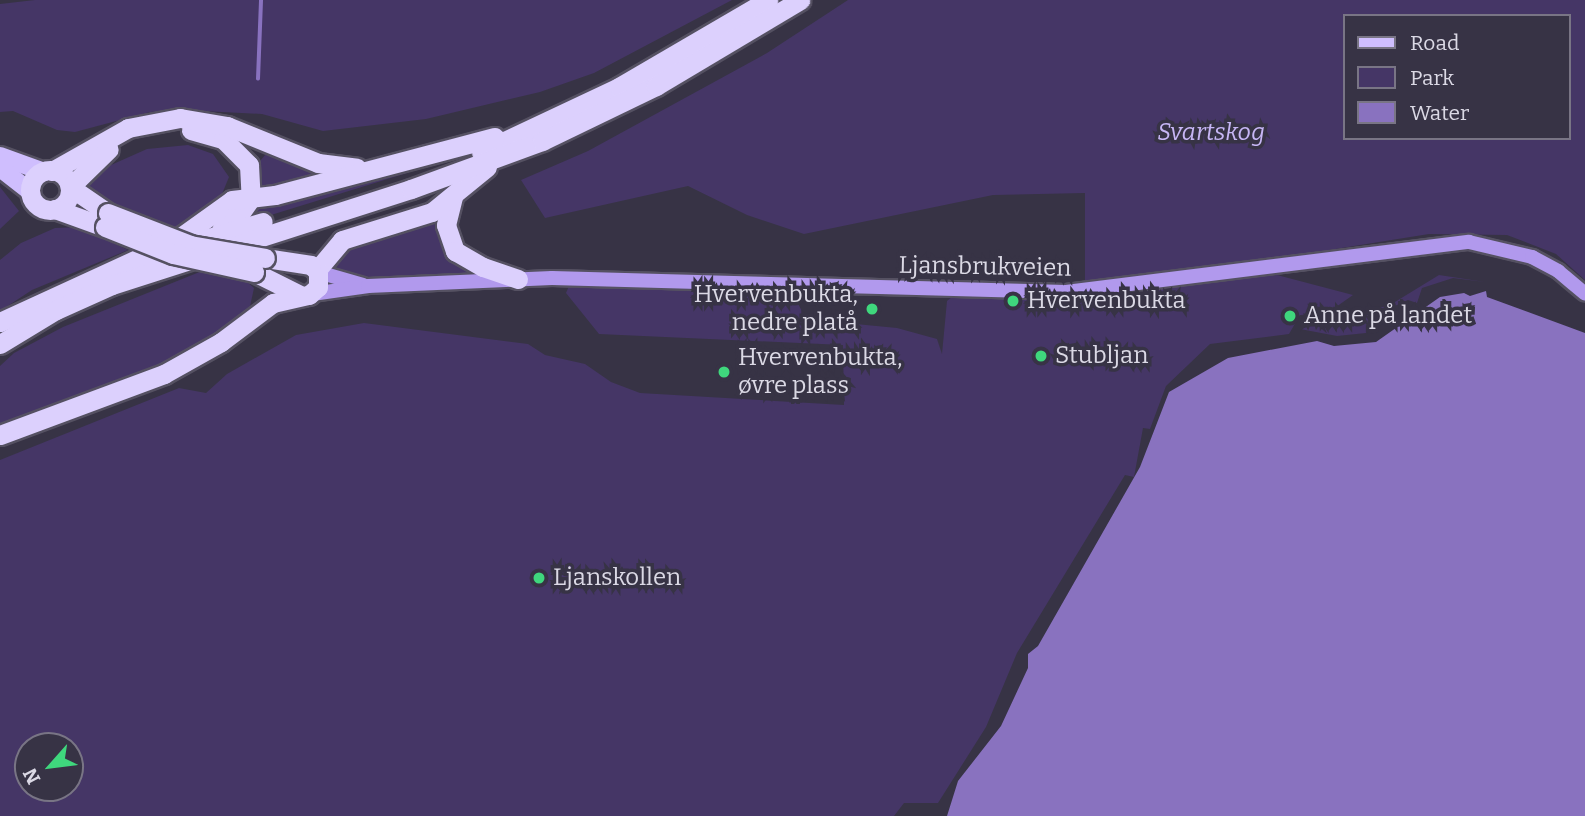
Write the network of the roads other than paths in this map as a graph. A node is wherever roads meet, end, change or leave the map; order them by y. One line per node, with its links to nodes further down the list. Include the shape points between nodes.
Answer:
1 (768, 0): 3 (highway, via 647,72)
2 (800, 0): 5 (highway, via 639,95)
3 (545, 122): 6 (highway, via 436,155); 15 (highway, via 443,165)
4 (0, 156): 8 (main road)
5 (495, 160): 11 (highway); 24 (highway, via 112,285)
6 (375, 167): 8 (highway, via 318,163 227,126 180,118 128,128); 12 (highway)
7 (0, 168): 10 (main road)
8 (48, 171): 9 (highway, via 64,176); 10 (highway, via 34,180)
9 (69, 187): 12 (highway, via 111,148 146,133 183,129 213,135 239,150 253,179); 13 (highway, via 65,203); 14 (highway)
10 (31, 192): 13 (highway, via 38,206)
11 (453, 197): 18 (highway, via 419,218 342,240); 19 (highway, via 446,225 456,251)
12 (251, 198): 15 (highway, via 237,218); 16 (highway, via 222,204)
13 (55, 209): 14 (highway)
14 (107, 220): 17 (highway, bridge, via 173,254)
15 (212, 235): 16 (highway)
16 (166, 249): 23 (highway, via 75,284)
17 (260, 265): 18 (highway); 21 (highway)
18 (313, 268): 20 (main road, Ljansbrukveien); 21 (highway, via 320,282); 21 (highway, via 289,273)
19 (518, 279): 20 (main road, Ljansbrukveien); 22 (main road, Ljansbrukveien, via 1066,292 1469,242 1532,257 1559,271)
20 (368, 286): 21 (main road, Ljansbrukveien)
21 (301, 293): 25 (highway, via 273,303 221,342 164,374)
22 (1585, 294)
23 (0, 321)
24 (0, 344)
25 (0, 435)

